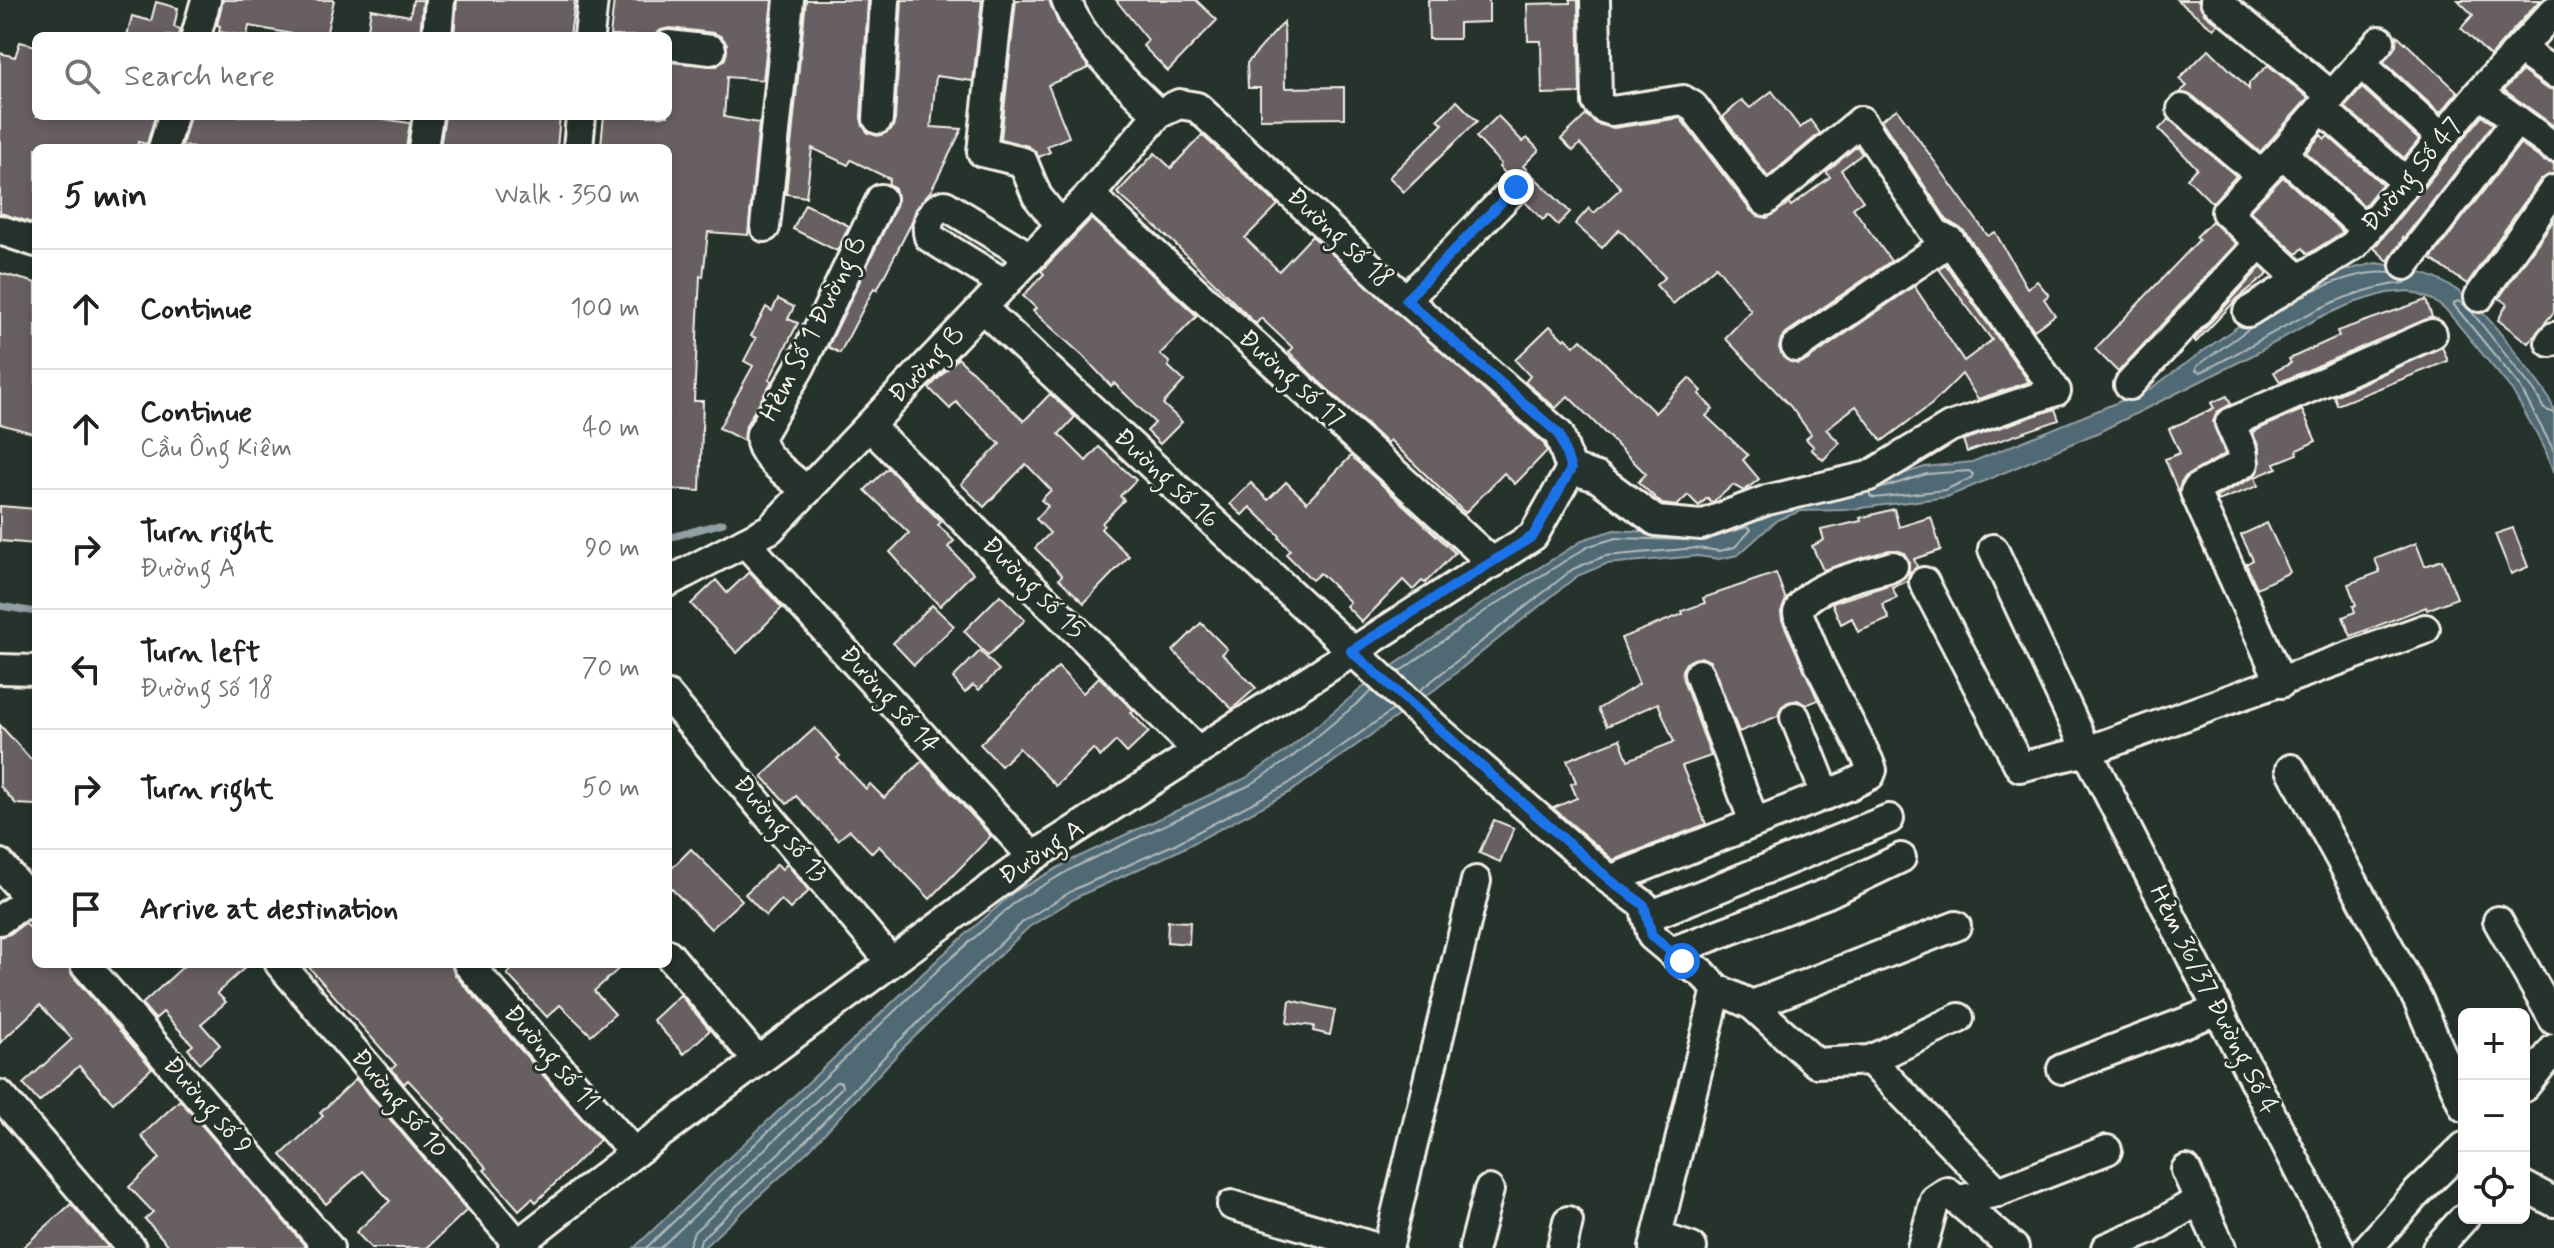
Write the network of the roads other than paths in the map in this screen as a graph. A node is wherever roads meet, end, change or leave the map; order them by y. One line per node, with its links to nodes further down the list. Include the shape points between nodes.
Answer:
1 (206, 0): 11 (street)
2 (440, 0): 12 (street)
3 (593, 0): 13 (street)
4 (789, 0): 42 (street)
5 (885, 0): 24 (street)
6 (999, 0): 41 (street, via 982,152 1023,162 1037,196)
7 (1066, 0): 23 (street, via 1095,47)
8 (1595, 0): 46 (street, via 1595,90 1603,108 1683,100 1765,201 1861,121 1935,233)
9 (2215, 0): 21 (street)
10 (2554, 11): 16 (street, Đường Số 47)
11 (197, 32)
12 (437, 32)
13 (589, 32)
14 (2380, 41): 18 (street)
15 (672, 45): 17 (street)
16 (2520, 49): 19 (street); 20 (street, Đường Số 47)
17 (711, 50)
18 (2360, 63): 21 (street); 29 (street)
19 (2554, 73)
20 (2479, 93): 28 (street); 29 (street, Đường Số 47)
21 (2327, 102): 34 (street); 36 (street)
22 (2182, 109): 35 (street)
23 (1158, 114): 39 (street, Đường B); 53 (street, Đường số 18, via 1179,104 1197,107)
24 (878, 119)
25 (172, 120): 30 (street)
26 (427, 120): 31 (street)
27 (581, 120): 32 (street)
28 (2517, 120): 33 (street); 49 (street)
29 (2442, 138): 36 (street, Đường Số 47)
30 (164, 144)
31 (424, 144)
32 (578, 144)
33 (2554, 147)
34 (2282, 153): 35 (street); 44 (street)
35 (2261, 175): 47 (street, via 2226,212)
36 (2406, 182): 44 (street, Đường Số 47)
37 (1516, 187): 53 (street)
38 (2554, 190): 52 (street)
39 (1090, 195): 41 (street, Đường B); 64 (street, Đường số 17)
40 (881, 199): 61 (street, Hẻm Số 1 Đường B, via 800,367 761,434 763,451)
41 (1060, 225): 48 (street, Đường B)
42 (765, 227)
43 (0, 230): 45 (street)
44 (2366, 230): 50 (street, Đường Số 47, via 2354,245)
45 (32, 241)
46 (1950, 241): 57 (street); 60 (street, via 2056,391 1950,427 1869,476 1767,500 1701,525 1656,521 1597,477)
47 (2260, 243): 50 (street); 58 (street)
48 (1030, 257): 51 (street, Đường B); 51 (street, via 940,206 930,219 929,237)
49 (2405, 265)
50 (2299, 279): 55 (street, Đường Số 47)
51 (1005, 284): 54 (street, Đường B)
52 (2479, 297)
53 (1406, 300): 60 (street, Đường số 18, via 1559,434)
54 (982, 308): 59 (street, Đường B); 69 (street, Đường số 16)
55 (2248, 312)
56 (2432, 334): 73 (street, via 2230,423 2244,463 2195,492)
57 (1796, 347)
58 (2129, 385)
59 (869, 426): 61 (street, Đường B); 76 (street, Đường số 15)
60 (1571, 469): 64 (street, Đường A, via 1533,536)
61 (807, 491): 62 (street, Đường B, via 770,529)
62 (745, 542): 66 (street, Đường B); 82 (street, Đường số 14)
63 (1993, 549): 77 (street, Hẻm 36/37 Đường Số 4)
64 (1493, 563): 69 (street, Đường A)
65 (1893, 566): 79 (street, via 1815,591 1800,605 1798,613 1820,666 1872,770)
66 (672, 580)
67 (1924, 582): 77 (street, via 2020,767)
68 (2425, 629): 73 (street)
69 (1351, 651): 76 (street, Đường A); 85 (street, Đường số 16)
70 (0, 669): 71 (street)
71 (32, 670)
72 (1699, 674): 81 (street)
73 (2281, 683): 77 (street)
74 (672, 701): 95 (street, Đường số 13)
75 (1795, 717): 79 (street)
76 (1198, 751): 82 (street, Đường A)
77 (2087, 751): 101 (street, Hẻm 36/37 Đường Số 4)
78 (2291, 769): 109 (street, via 2418,1000)
79 (1826, 795): 81 (street)
80 (1889, 819): 89 (street)
81 (1754, 822): 85 (street)
82 (1033, 857): 95 (street, Đường A)
83 (1901, 858): 93 (street, via 1828,893)
84 (0, 864): 87 (street)
85 (1610, 880): 89 (street, Đường số 16, via 1644,905)
86 (1476, 881): 128 (street)
87 (32, 899)
88 (32, 902): 90 (street)
89 (1647, 917): 93 (street, Đường số 16, via 1652,936)
90 (0, 920)
91 (2498, 921): 103 (street)
92 (1956, 926): 100 (street)
93 (1671, 952): 99 (street, Đường số 16)
94 (672, 959): 106 (street)
95 (891, 962): 106 (street, Đường A)
96 (88, 968): 126 (street, Đường số 9)
97 (283, 968): 124 (street, Đường số 10)
98 (472, 968): 113 (street, Đường số 11)
99 (1717, 989): 100 (street, Đường số 16); 123 (street)
100 (1752, 1005): 105 (street, Đường số 16, via 1816,1063)
101 (2218, 1010): 107 (street); 135 (street, Hẻm 36/37 Đường Số 4)
102 (1959, 1018): 105 (street)
103 (2554, 1020)
104 (2554, 1049): 108 (street)
105 (1870, 1060): 117 (street)
106 (758, 1061): 113 (street, Đường A)
107 (2062, 1069)
108 (2530, 1080)
109 (2458, 1093)
110 (0, 1095): 125 (street)
111 (2107, 1150): 117 (street)
112 (2459, 1152): 136 (street)
113 (634, 1153): 124 (street, Đường A)
114 (2186, 1170): 119 (street)
115 (2530, 1189): 120 (street)
116 (1489, 1190): 129 (street)
117 (1998, 1192): 118 (street)
118 (1947, 1200): 131 (street); 132 (street)
119 (2199, 1200): 133 (street); 134 (street)
120 (2554, 1202)
121 (1232, 1205): 127 (street)
122 (2459, 1224): 137 (street)
123 (1655, 1242): 130 (street)
124 (515, 1246)
125 (131, 1248)
126 (329, 1248)
127 (1377, 1248)
128 (1388, 1248)
129 (1474, 1248)
130 (1692, 1248)
131 (1922, 1248)
132 (2014, 1248)
133 (2106, 1248)
134 (2221, 1248)
135 (2339, 1248)
136 (2368, 1248)
137 (2437, 1248)

